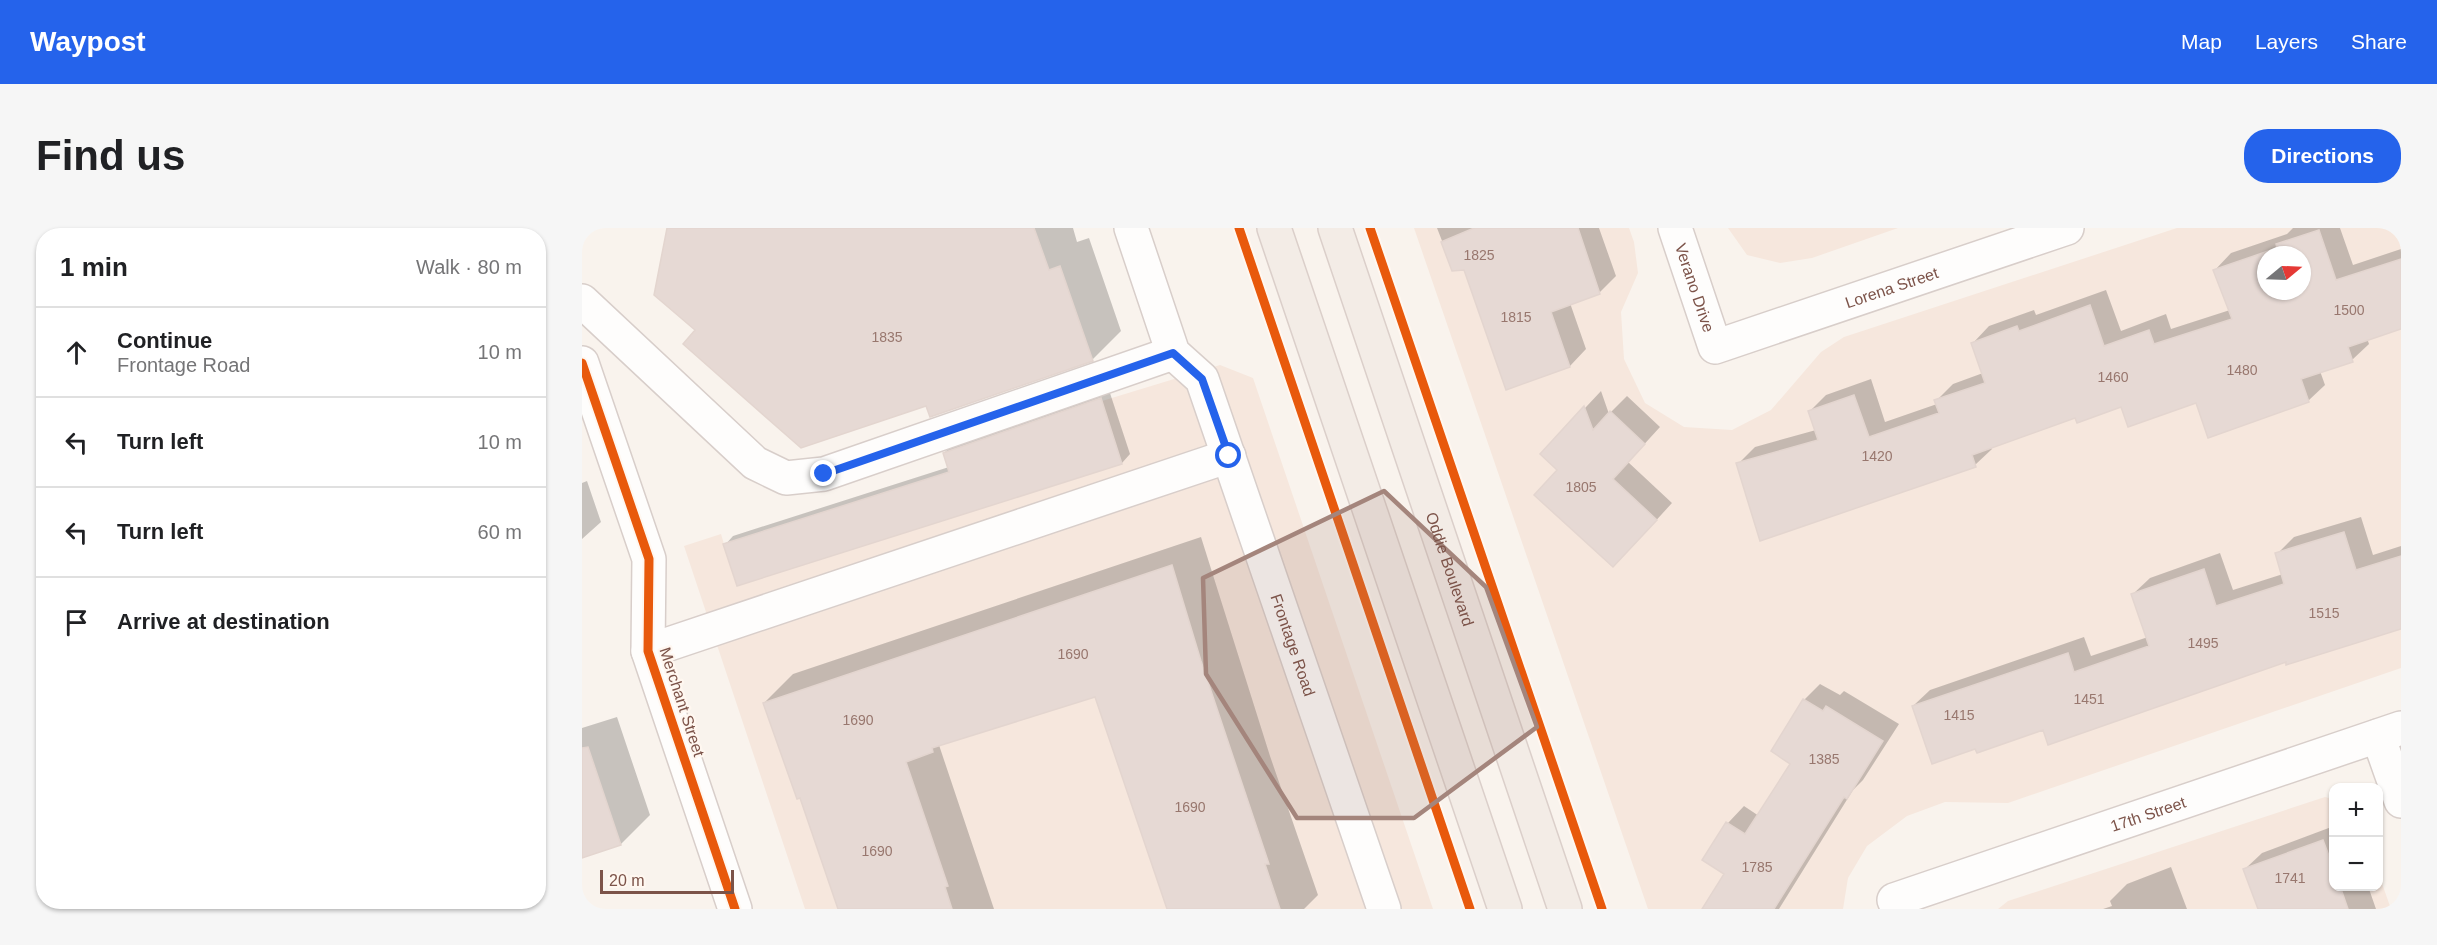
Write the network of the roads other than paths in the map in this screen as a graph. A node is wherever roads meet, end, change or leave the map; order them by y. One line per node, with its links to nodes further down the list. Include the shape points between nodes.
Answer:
1 (1131, 228): 8 (street)
2 (1274, 228): 17 (main road)
3 (1335, 228): 18 (main road, Oddie Boulevard)
4 (1675, 228): 7 (street, Verano Drive)
5 (2067, 228): 7 (street, Lorena Street)
6 (582, 301): 8 (street, via 755,463 786,478 824,474)
7 (1715, 347)
8 (1173, 353): 10 (street, Frontage Road, via 1202,379)
9 (582, 364): 11 (street, Merchant Street, via 649,559)
10 (1229, 456): 11 (street); 16 (street, Frontage Road)
11 (648, 651): 15 (street, Merchant Street)
12 (2389, 732): 13 (street); 14 (street, 17th Street)
13 (2401, 801)
14 (1896, 904)
15 (735, 909)
16 (1383, 909)
17 (1505, 909)
18 (1565, 909)

